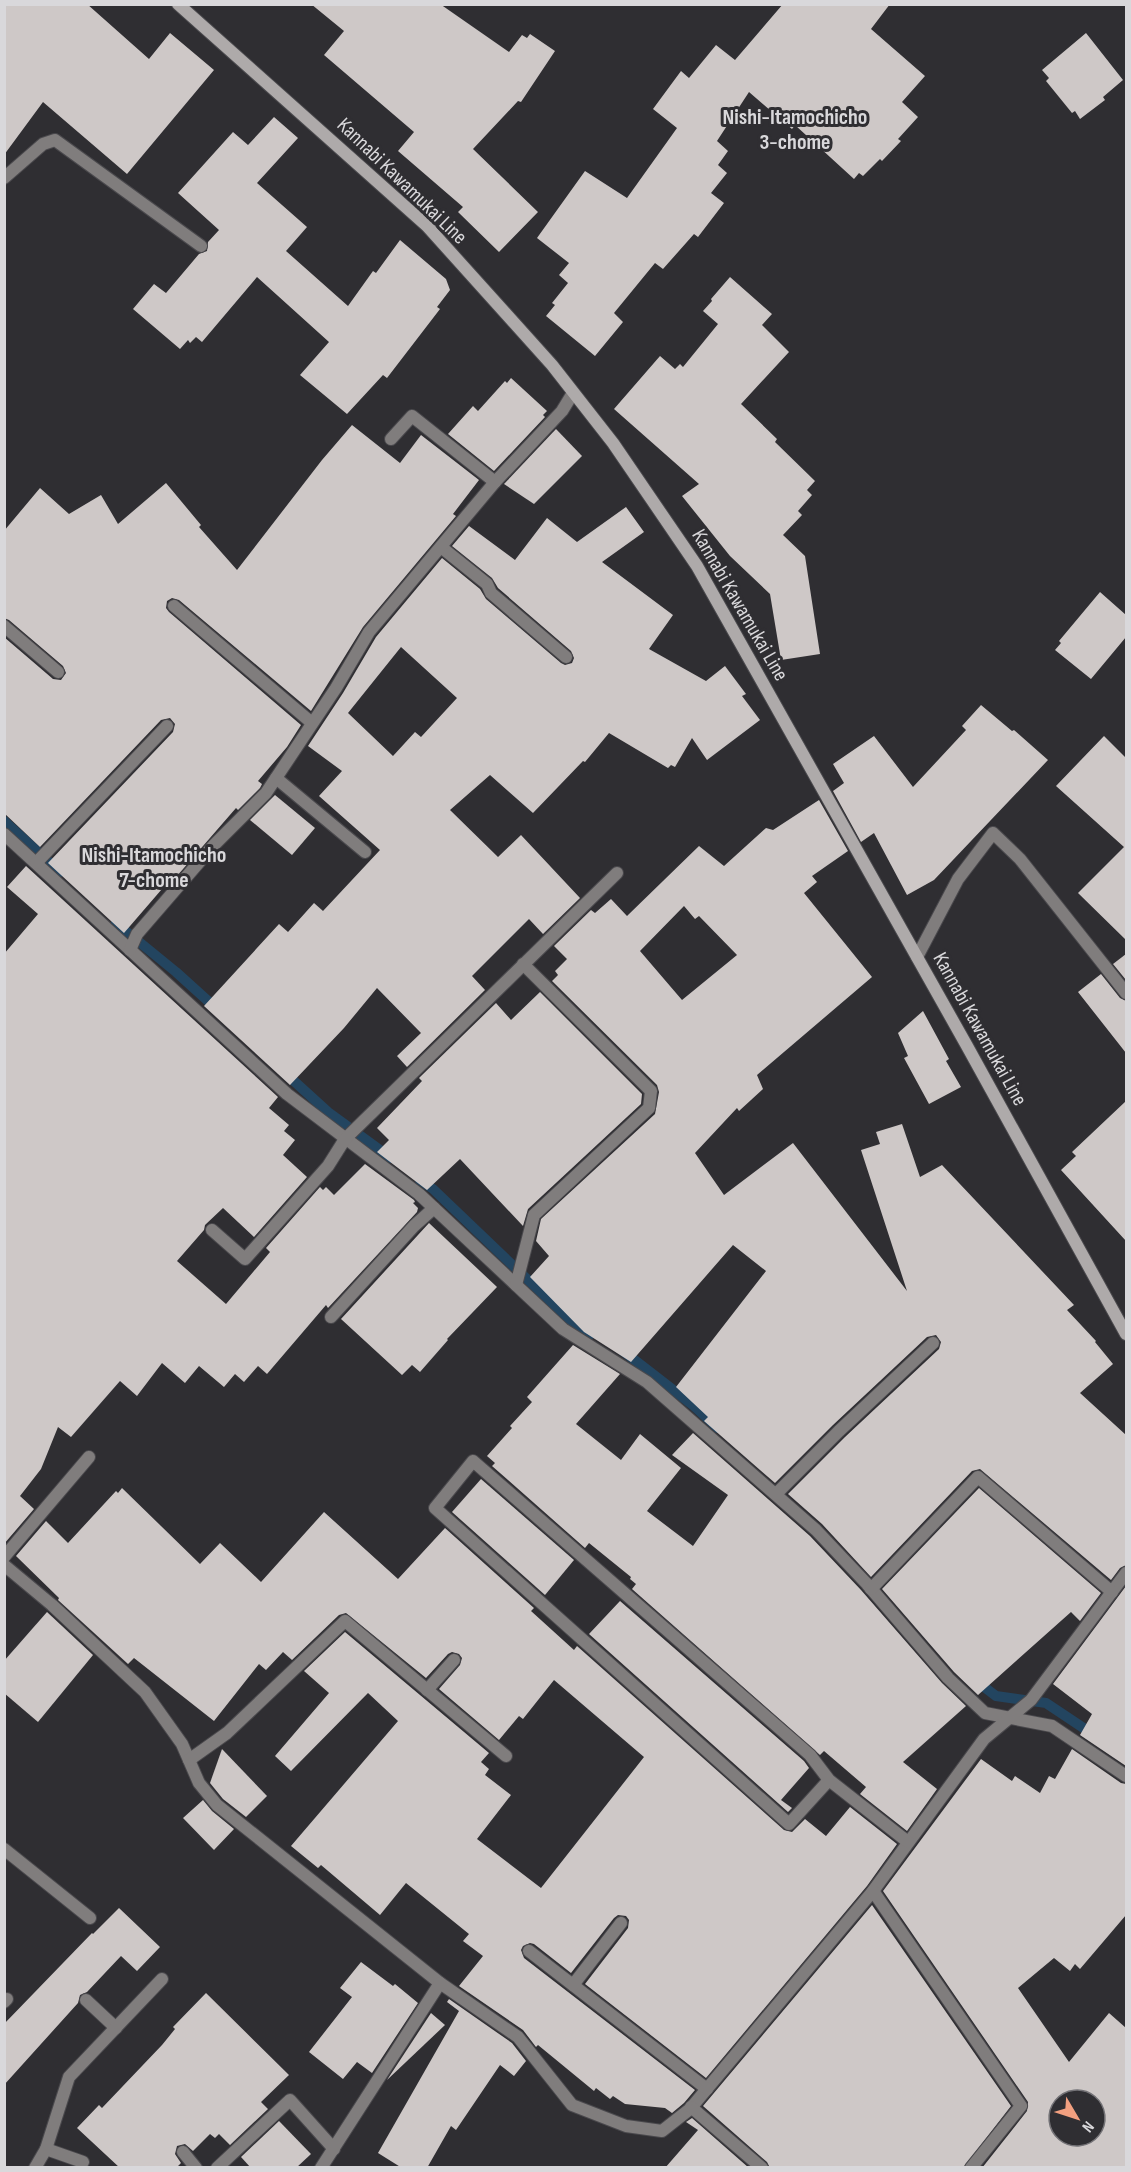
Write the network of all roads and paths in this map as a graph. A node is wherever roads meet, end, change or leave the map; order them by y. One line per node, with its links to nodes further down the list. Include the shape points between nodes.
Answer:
1 (178, 4): 4 (main road, Kannabi Kawamukai Line, via 427,226)
2 (4, 178): 3 (street, via 43,144 55,140)
3 (201, 246)
4 (573, 393): 6 (street, via 562,411); 20 (main road, Kannabi Kawamukai Line, via 620,452 698,567)
5 (391, 439): 6 (street, via 412,416)
6 (495, 482): 7 (street)
7 (441, 547): 10 (street, via 488,584 491,593); 12 (street, via 369,632)
8 (174, 606): 12 (street)
9 (4, 626): 11 (street)
10 (566, 657)
11 (57, 672)
12 (312, 723): 14 (street)
13 (167, 726): 17 (street)
14 (276, 778): 16 (street); 19 (street, via 137,934)
15 (4, 834): 17 (street)
16 (365, 852)
17 (36, 863): 19 (street)
18 (617, 873): 21 (street)
19 (130, 950): 23 (street, via 287,1094)
20 (917, 957): 22 (street, via 958,879 993,832 1020,859); 28 (main road, Kannabi Kawamukai Line)
21 (524, 964): 23 (street); 26 (street, via 651,1091 649,1108 534,1215)
22 (1126, 993)
23 (345, 1139): 24 (street); 25 (street, via 328,1166 245,1259)
24 (434, 1208): 26 (street); 27 (street)
25 (212, 1230)
26 (516, 1285): 31 (street, via 563,1329 647,1382)
27 (331, 1317)
28 (1126, 1334)
29 (933, 1343): 31 (street)
30 (89, 1456): 32 (street)
31 (776, 1494): 35 (street)
32 (4, 1557)
33 (4, 1565): 41 (street, via 146,1692 183,1744)
34 (1126, 1573): 36 (street)
35 (871, 1588): 36 (street, via 978,1477); 39 (street, via 948,1678 985,1713)
36 (1112, 1592): 39 (street, via 1031,1700)
37 (454, 1660): 38 (street)
38 (427, 1690): 40 (street); 41 (street, via 345,1621 227,1733)
39 (1010, 1718): 42 (street, via 1052,1726); 44 (street, via 984,1738)
40 (506, 1756)
41 (189, 1760): 51 (street, via 199,1783 216,1805)
42 (1126, 1776)
43 (829, 1780): 43 (street, via 810,1755 473,1461 435,1508 789,1824); 44 (street)
44 (908, 1842): 46 (street)
45 (4, 1849): 47 (street)
46 (873, 1891): 55 (street); 66 (street, via 1021,2106)
47 (90, 1918)
48 (621, 1923): 52 (street)
49 (529, 1951): 52 (street)
50 (162, 1979): 54 (street)
51 (440, 1983): 56 (street, via 518,2037 572,2105 626,2126 662,2131); 58 (street)
52 (573, 1985): 55 (street)
53 (86, 2000): 54 (street)
54 (116, 2028): 57 (street, via 69,2077)
55 (707, 2089): 56 (street)
56 (692, 2107): 65 (street)
57 (46, 2149): 60 (street); 61 (street)
58 (334, 2149): 63 (street, via 290,2100); 64 (street)
59 (183, 2152): 62 (street)
60 (83, 2162)
61 (35, 2168)
62 (196, 2168)
63 (217, 2168)
64 (321, 2168)
65 (762, 2168)
66 (971, 2168)

